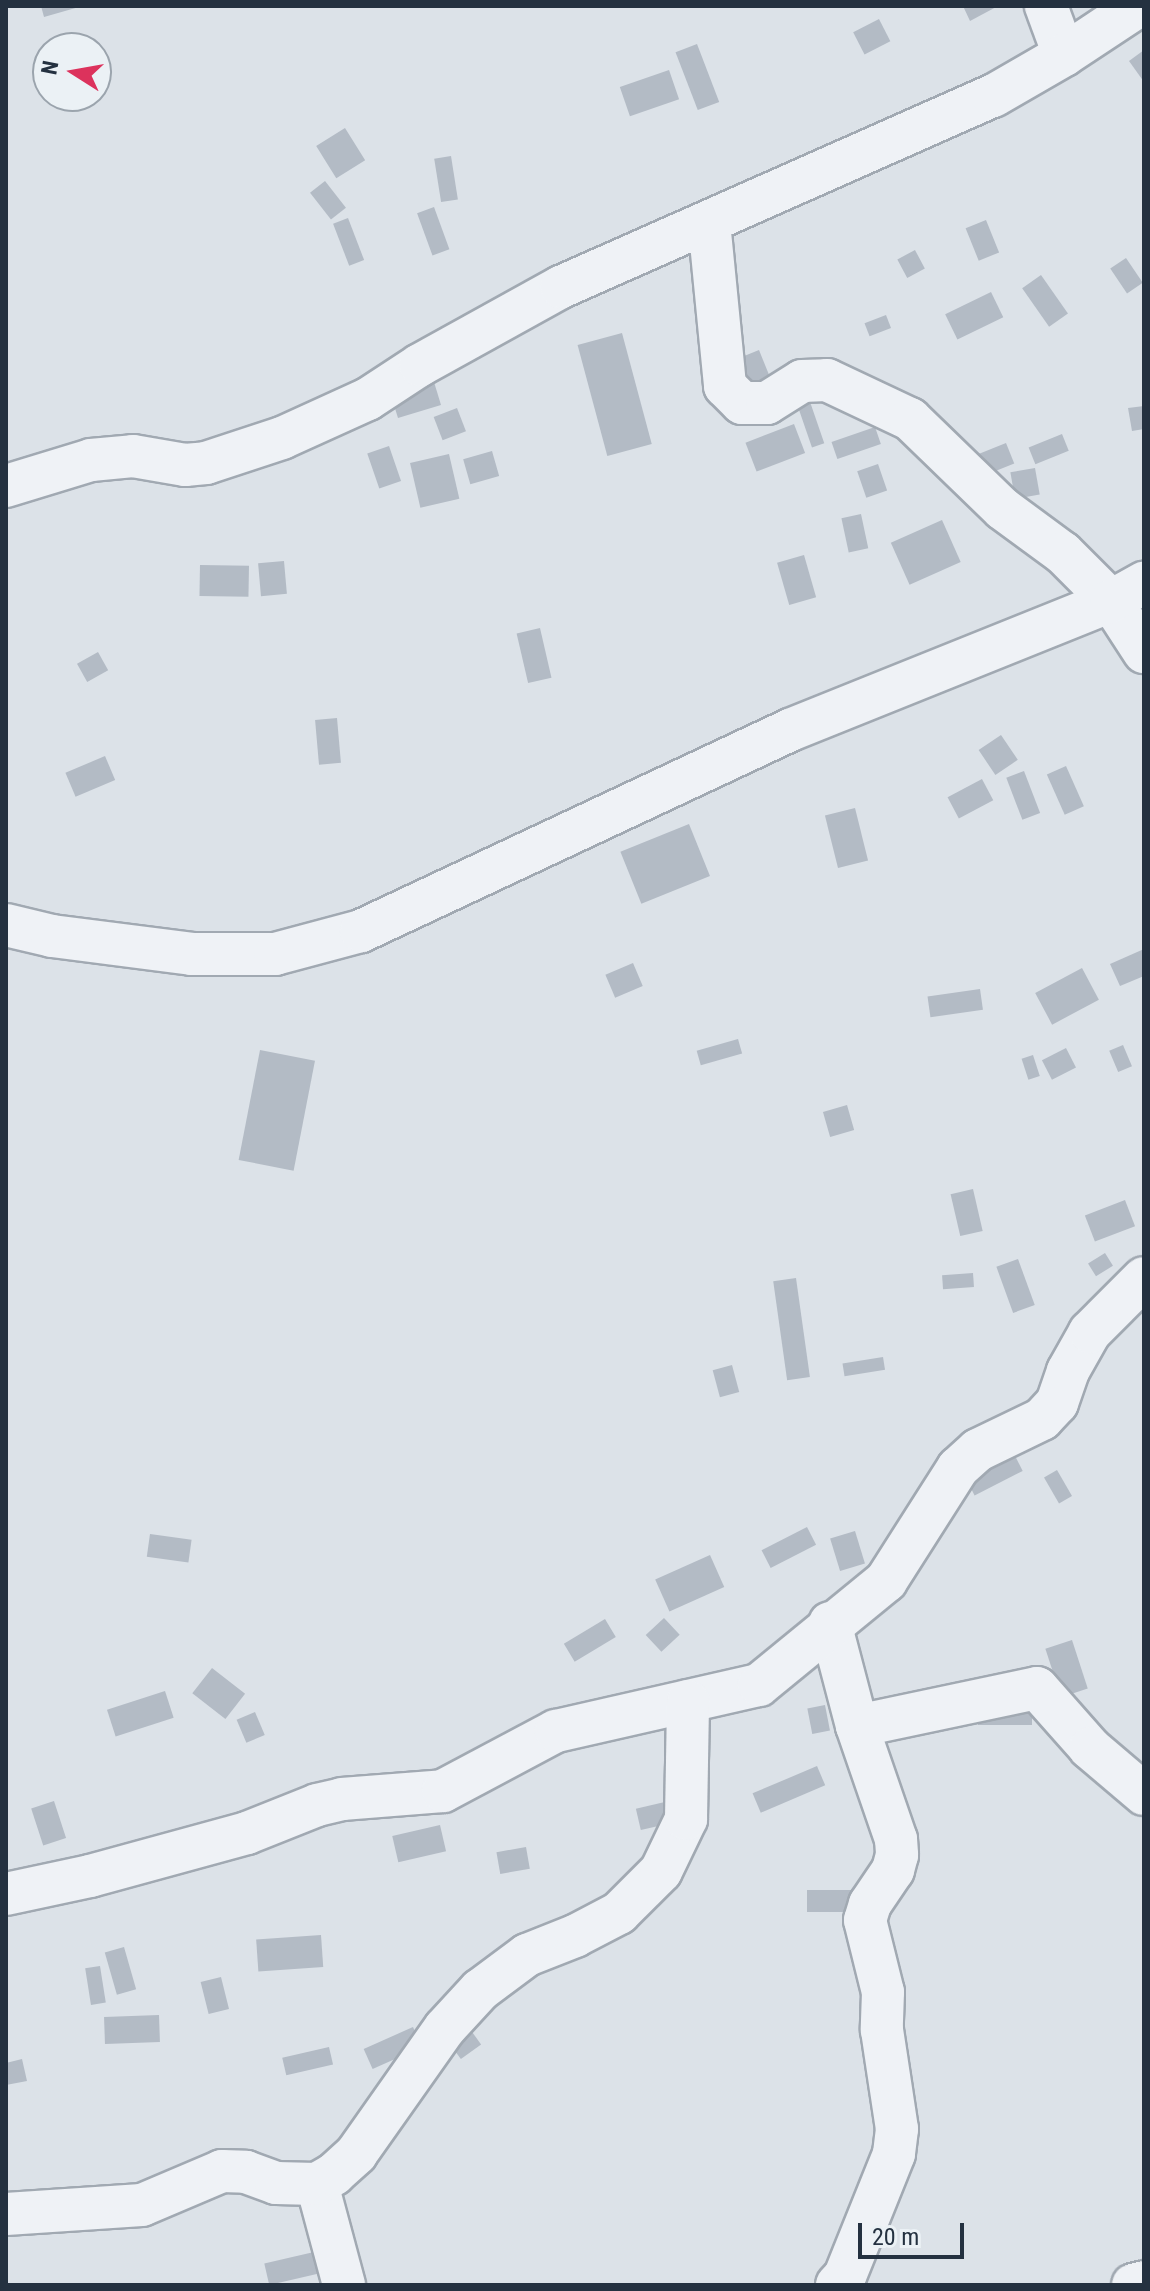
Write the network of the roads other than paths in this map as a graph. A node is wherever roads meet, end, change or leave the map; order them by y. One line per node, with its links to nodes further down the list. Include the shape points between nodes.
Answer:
1 (1046, 6): 3 (street)
2 (1138, 6): 3 (street)
3 (1064, 55): 4 (street, via 993,96)
4 (709, 222): 5 (street, via 561,287 368,399 282,438 206,463 133,456 91,460); 6 (street, via 725,386 742,403 767,403 802,381 827,380 910,419 1003,509)
5 (6, 486)
6 (1128, 592): 7 (street); 8 (street, via 790,730 361,931 275,954 192,954)
7 (1144, 652)
8 (6, 925)
9 (1144, 1278): 10 (street, via 1090,1332 1057,1403 1042,1419 978,1450 958,1468 886,1581)
10 (830, 1623): 11 (street, via 759,1685); 12 (street)
11 (688, 1701): 14 (street, via 556,1731 443,1791 342,1799 247,1833); 15 (street, via 686,1819 661,1871 619,1913 527,1955 480,1990 445,2028 356,2154)
12 (857, 1726): 13 (street, via 1037,1688 1090,1748); 19 (street, via 896,1839 893,1870 865,1920 883,1992 882,2030 897,2129 886,2179)
13 (1144, 1794)
14 (6, 1894)
15 (317, 2184): 16 (street, via 276,2183 246,2172 222,2171 142,2205); 18 (street)
16 (6, 2214)
17 (1144, 2282): 20 (street)
18 (344, 2285)
19 (837, 2285)
20 (1133, 2285)

